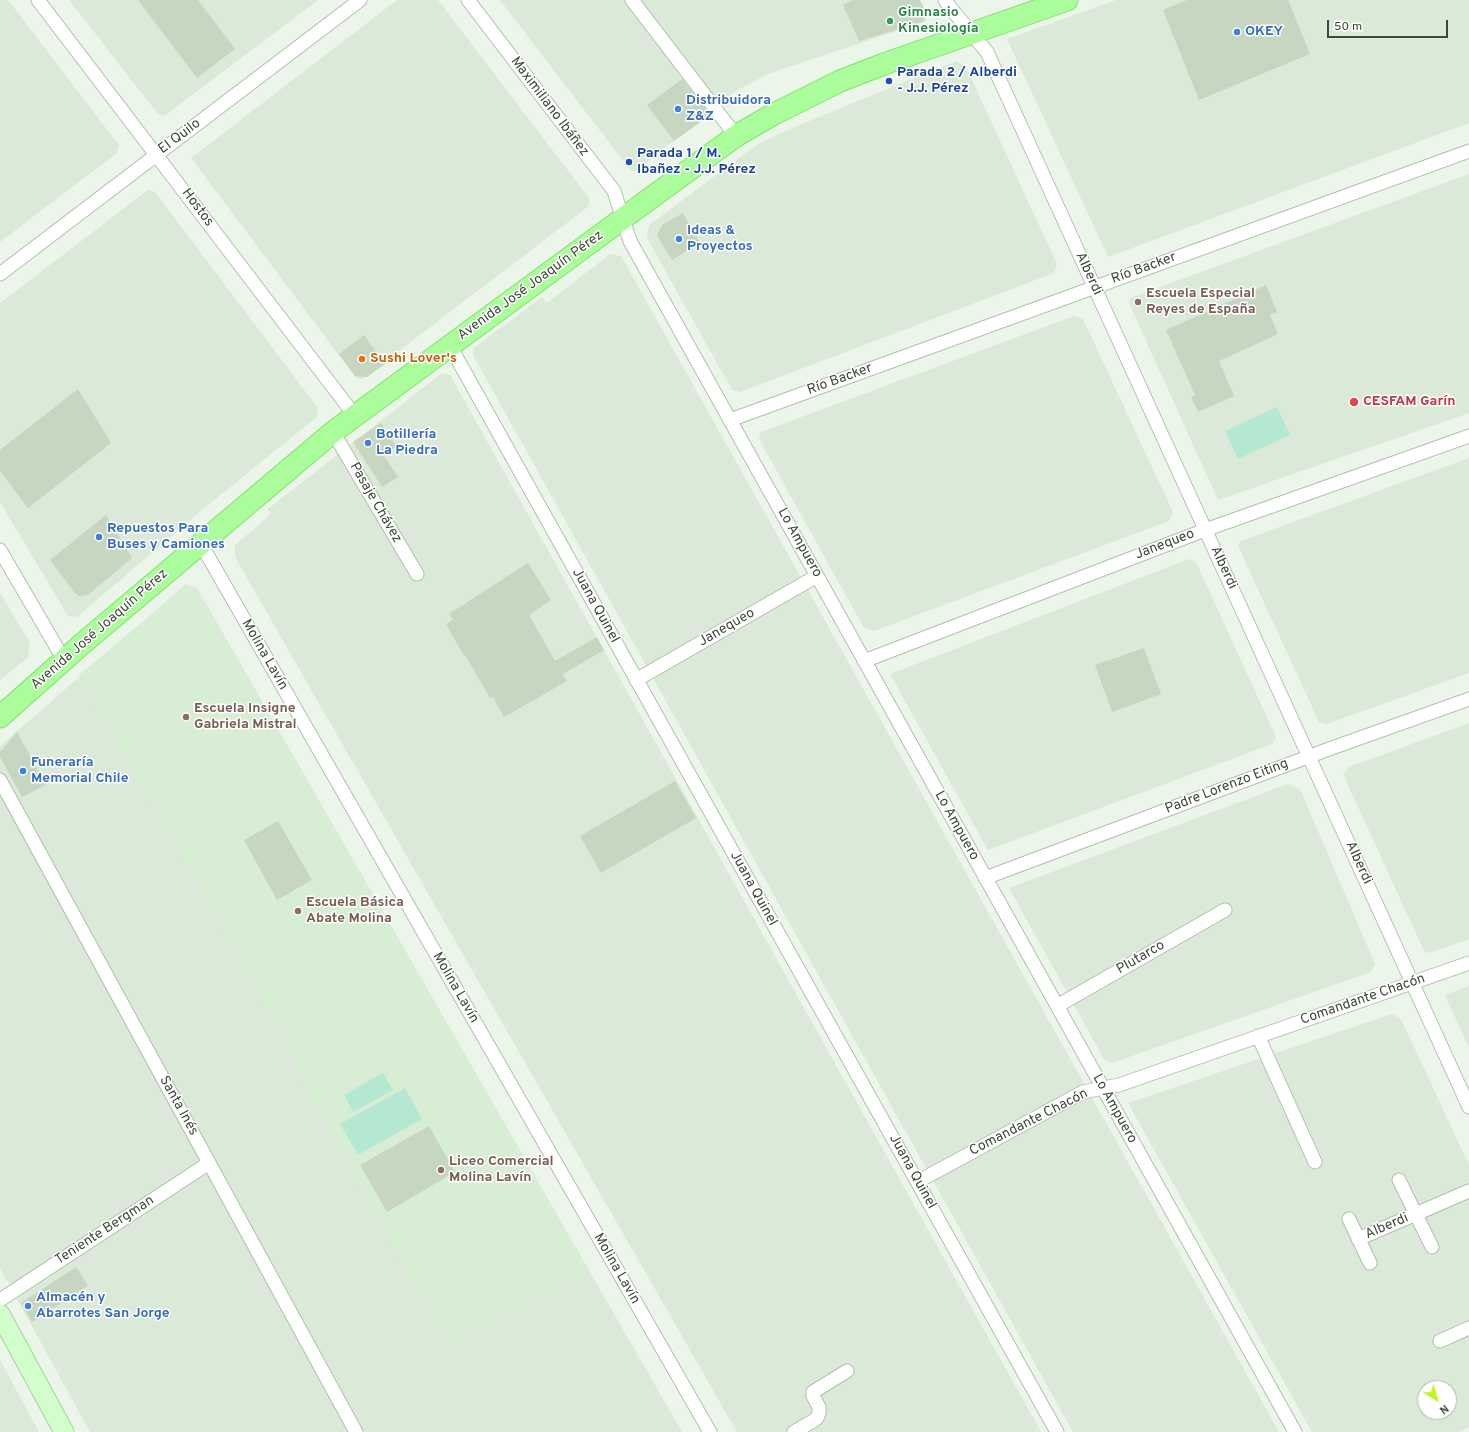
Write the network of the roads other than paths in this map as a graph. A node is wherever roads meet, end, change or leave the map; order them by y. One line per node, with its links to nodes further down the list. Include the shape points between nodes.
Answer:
1 (38, 0): 10 (street, Hostos)
2 (360, 0): 10 (street, El Quilo)
3 (468, 0): 11 (street, Maximiliano Ibáñez, via 614,191)
4 (632, 0): 8 (street)
5 (946, 0): 7 (street, Alberdi)
6 (1067, 0): 7 (main road, Avenida José Joaquín Pérez)
7 (972, 34): 8 (main road, Avenida José Joaquín Pérez, via 840,81); 13 (street, Alberdi, via 987,52)
8 (736, 136): 11 (main road, Avenida José Joaquín Pérez)
9 (1469, 151): 13 (street, Río Backer)
10 (156, 155): 12 (street, El Quilo); 15 (street, Hostos)
11 (623, 218): 14 (main road, Avenida José Joaquín Pérez); 16 (street, Lo Ampuero, via 630,241)
12 (0, 274)
13 (1094, 287): 16 (street, Río Backer); 19 (street, Alberdi)
14 (450, 346): 15 (main road, Avenida José Joaquín Pérez); 26 (street, Juana Quinel)
15 (355, 416): 17 (main road, Avenida José Joaquín Pérez)
16 (730, 420): 23 (street, Lo Ampuero)
17 (333, 432): 20 (main road, Avenida José Joaquín Pérez); 22 (street, Pasaje Chávez)
18 (1469, 436): 19 (street, Janequeo)
19 (1205, 530): 25 (street, Janequeo); 29 (street, Alberdi)
20 (201, 544): 24 (main road, Avenida José Joaquín Pérez); 56 (street, Molina Lavín)
21 (0, 550): 24 (street)
22 (417, 574)
23 (817, 576): 25 (street, Lo Ampuero); 26 (street, Janequeo)
24 (64, 660): 28 (main road, Avenida José Joaquín Pérez)
25 (864, 661): 31 (street, Lo Ampuero)
26 (636, 680): 42 (street, Juana Quinel)
27 (1469, 699): 29 (street, Padre Lorenzo Eiting)
28 (0, 717)
29 (1309, 756): 31 (street, Padre Lorenzo Eiting); 34 (street, Alberdi)
30 (0, 780): 40 (street, Santa Inés)
31 (985, 878): 35 (street, Lo Ampuero)
32 (1225, 910): 35 (street, Plutarco)
33 (1469, 964): 34 (street, Comandante Chacón)
34 (1413, 983): 36 (street, Comandante Chacón); 38 (street, Alberdi)
35 (1057, 1006): 37 (street, Lo Ampuero)
36 (1258, 1036): 37 (street, Comandante Chacón, via 1119,1085); 39 (street)
37 (1102, 1088): 42 (street, Comandante Chacón, via 1083,1092); 59 (street, Lo Ampuero)
38 (1469, 1107)
39 (1315, 1162)
40 (209, 1163): 49 (street, Teniente Bergman); 55 (street, Santa Inés)
41 (1398, 1180): 44 (street, Alberdi)
42 (917, 1182): 58 (street, Juana Quinel)
43 (1469, 1192): 44 (street, Alberdi)
44 (1416, 1214): 46 (street, Alberdi); 47 (street, Alberdi)
45 (1349, 1219): 46 (street, Alberdi)
46 (1358, 1239): 48 (street, Alberdi)
47 (1432, 1247)
48 (1370, 1264)
49 (0, 1300)
50 (0, 1314): 54 (main road)
51 (1469, 1328): 52 (street)
52 (1440, 1341)
53 (847, 1371): 57 (street, via 813,1392 819,1407 817,1418)
54 (64, 1432)
55 (356, 1432)
56 (710, 1432)
57 (794, 1432)
58 (1057, 1432)
59 (1295, 1432)

